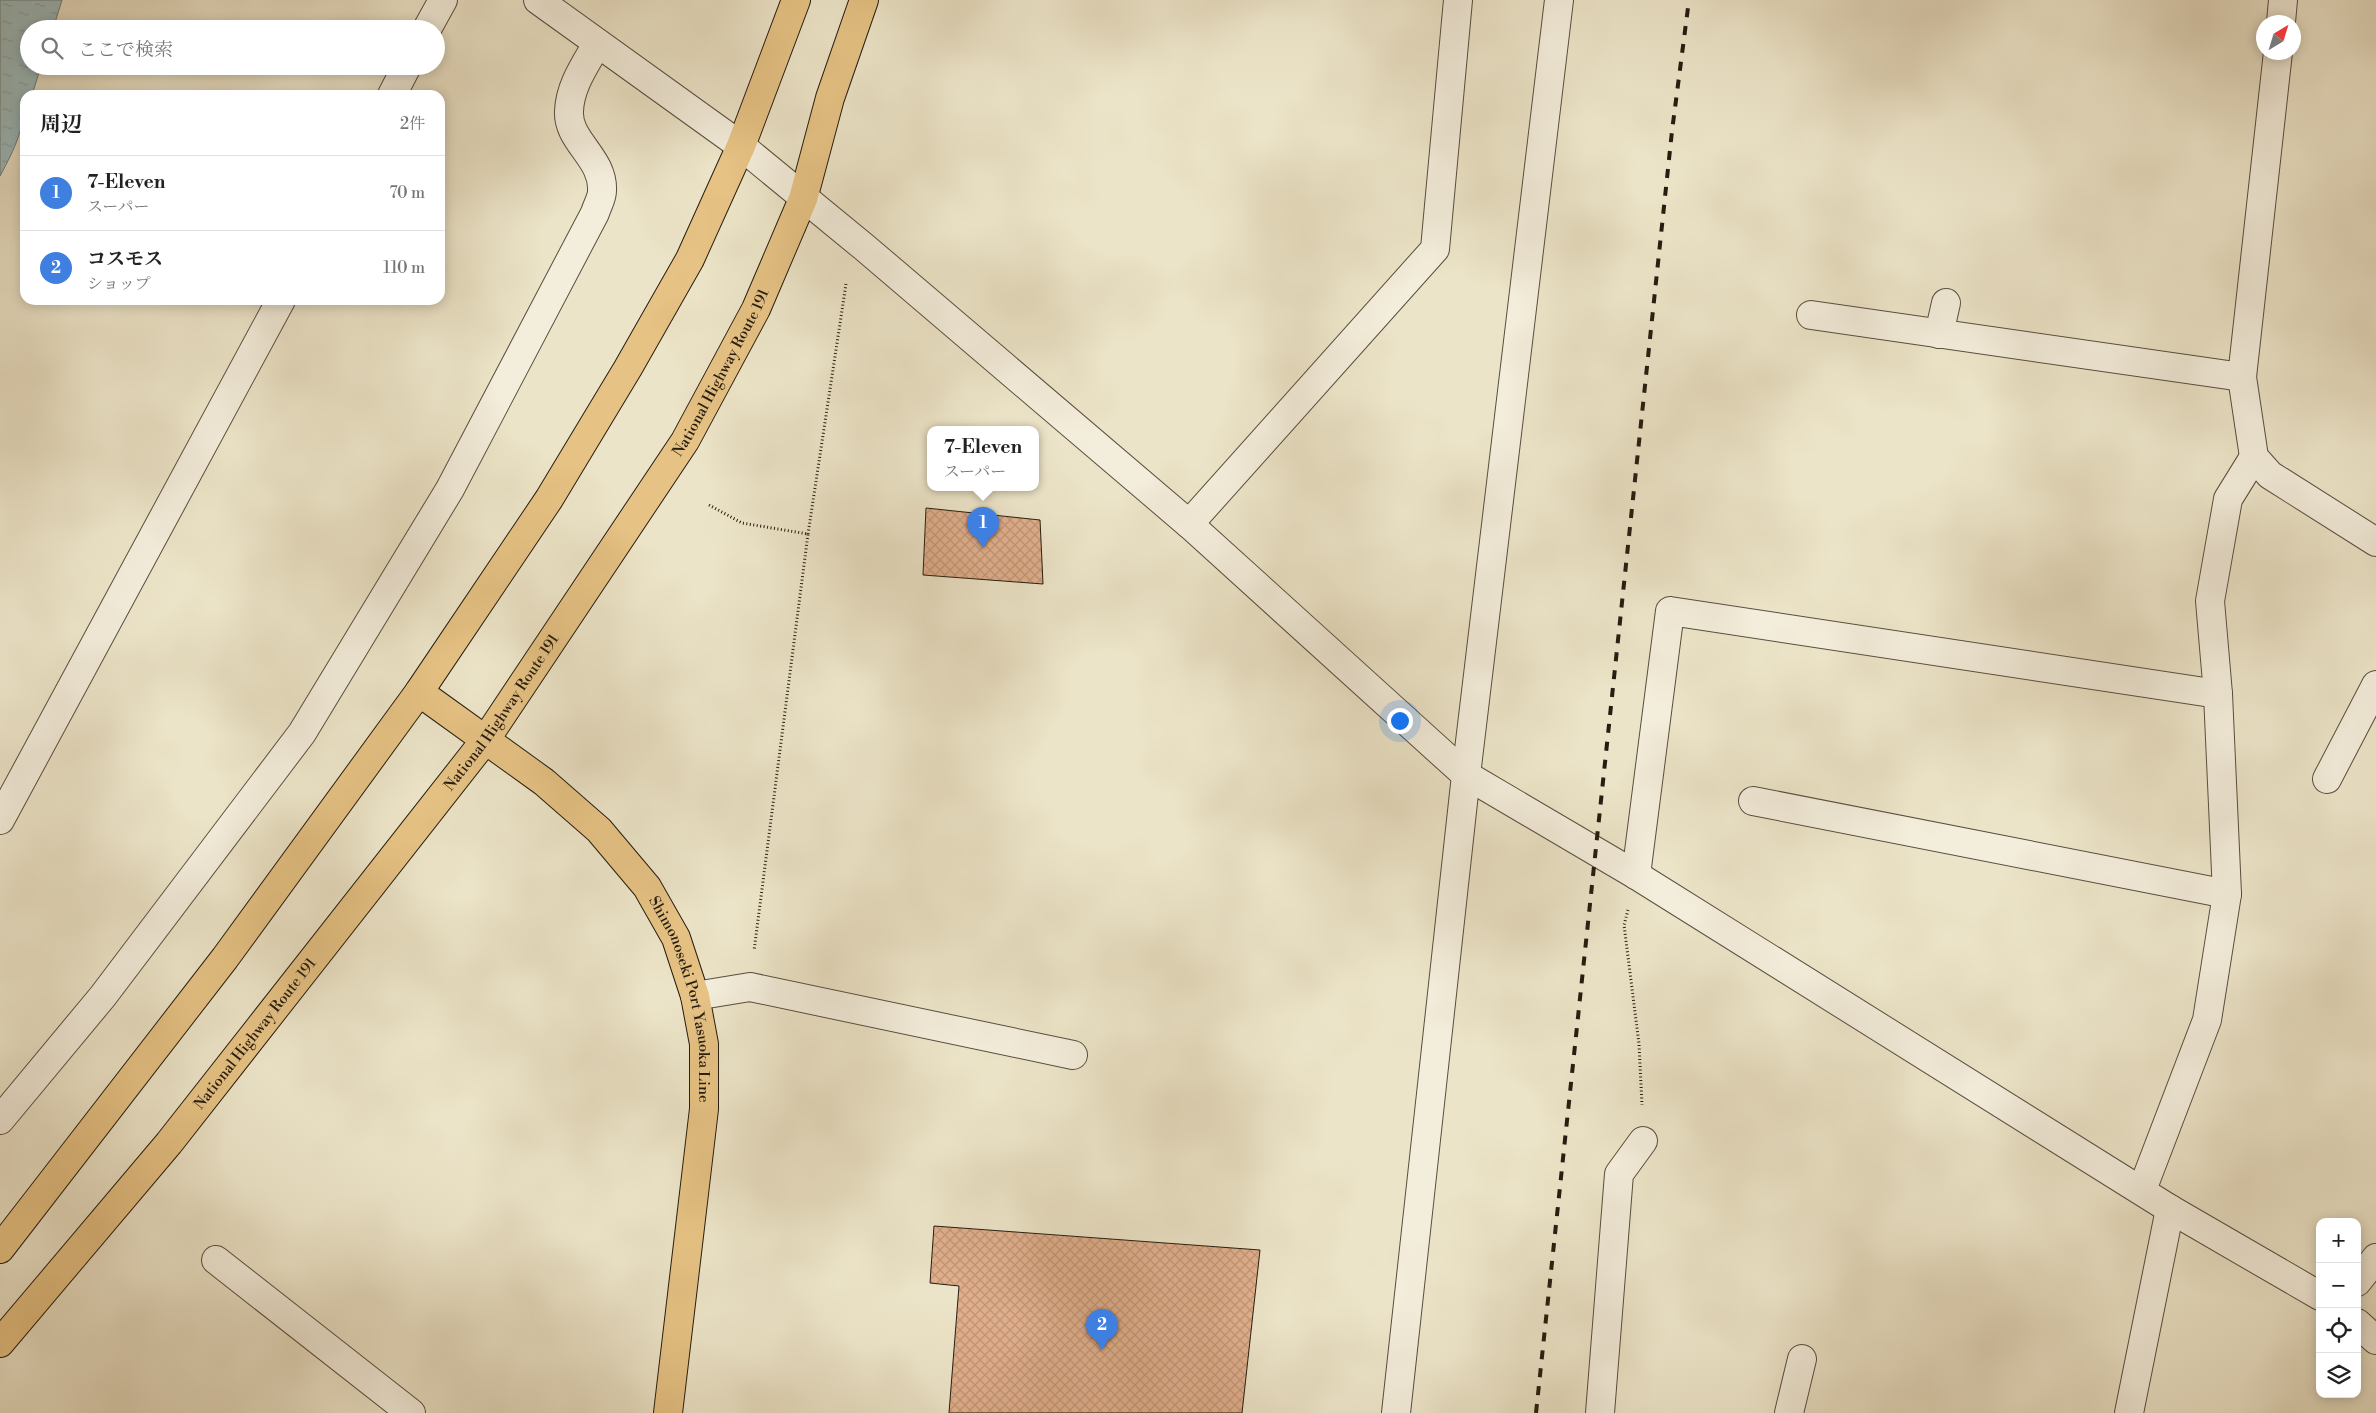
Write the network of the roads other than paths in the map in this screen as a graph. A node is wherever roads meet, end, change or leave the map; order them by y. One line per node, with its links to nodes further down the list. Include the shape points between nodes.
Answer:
1 (443, 0): 9 (street)
2 (538, 0): 10 (street)
3 (796, 0): 14 (main road)
4 (864, 0): 15 (main road, National Highway Route 191, via 830,98)
5 (1458, 0): 22 (street, via 1435,249)
6 (1559, 0): 28 (street)
7 (2283, 0): 8 (street)
8 (2282, 15)
9 (433, 20)
10 (597, 44): 14 (street); 36 (street, via 571,93 568,113 574,132 597,164 602,176 602,192 595,212 450,489 302,733 103,996)
11 (2277, 60): 20 (street)
12 (402, 75): 13 (street)
13 (395, 90)
14 (741, 146): 15 (street); 25 (main road, via 690,259 628,368 549,499)
15 (803, 199): 22 (street, via 864,247); 27 (main road, National Highway Route 191, via 756,309 685,441)
16 (1946, 303): 19 (street)
17 (278, 305): 31 (street)
18 (1811, 316): 19 (street)
19 (1939, 334): 20 (street)
20 (2242, 377): 21 (street)
21 (2254, 457): 23 (street, via 2270,475); 26 (street, via 2228,499 2210,602)
22 (1189, 524): 28 (street)
23 (2376, 542)
24 (2376, 685): 29 (street)
25 (419, 692): 27 (main road, Shimonoseki Port Yasuoka Line); 40 (main road, via 225,958)
26 (2218, 694): 32 (street, via 1670,611); 33 (street)
27 (486, 739): 34 (main road, Shimonoseki Port Yasuoka Line, via 544,782 598,830 647,887 676,938); 47 (main road, National Highway Route 191, via 169,1143)
28 (1466, 775): 32 (street); 51 (street)
29 (2327, 779)
30 (1753, 800): 33 (street)
31 (0, 820)
32 (1636, 875): 38 (street)
33 (2227, 894): 38 (street, via 2207,1020)
34 (695, 996): 35 (street, via 750,986); 50 (main road, Shimonoseki Port Yasuoka Line, via 704,1044 704,1109)
35 (1073, 1055)
36 (0, 1120)
37 (1643, 1141): 52 (street, via 1619,1174)
38 (2142, 1190): 39 (street)
39 (2170, 1209): 44 (street); 54 (street)
40 (0, 1249)
41 (2376, 1258): 43 (street)
42 (216, 1260): 49 (street)
43 (2361, 1277)
44 (2316, 1294)
45 (2361, 1327): 46 (street)
46 (2376, 1340)
47 (0, 1343)
48 (1802, 1359): 53 (street)
49 (411, 1413)
50 (668, 1413)
51 (1396, 1413)
52 (1600, 1413)
53 (1789, 1413)
54 (2128, 1413)

